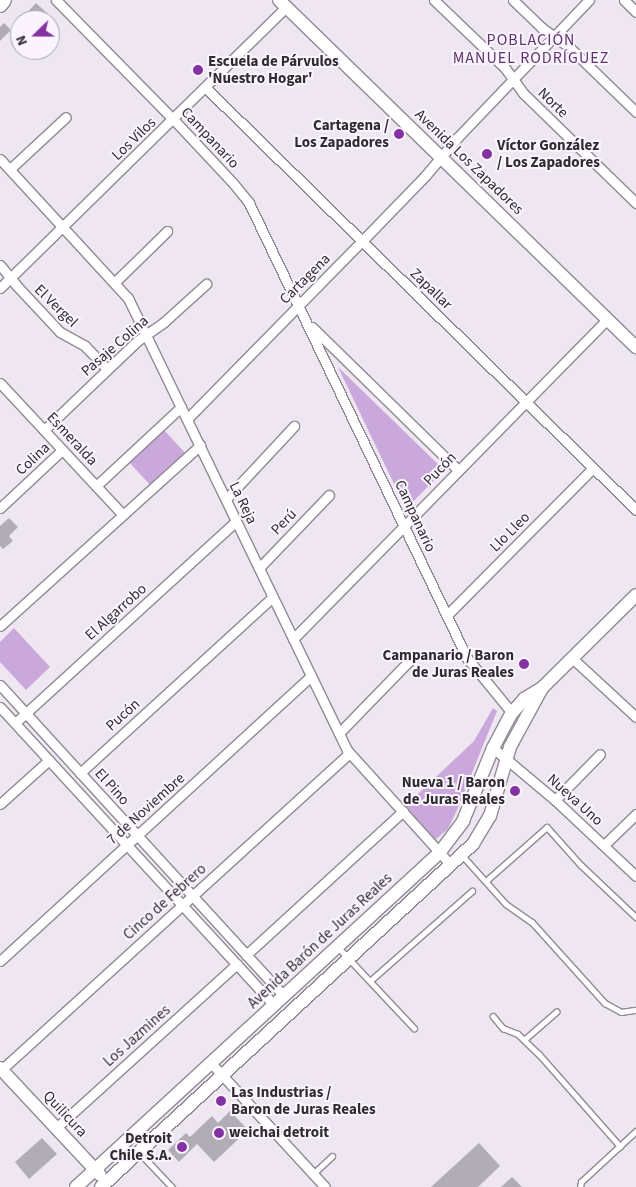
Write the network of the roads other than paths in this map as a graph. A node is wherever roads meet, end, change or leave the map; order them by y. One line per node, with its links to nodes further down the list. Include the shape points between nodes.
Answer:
1 (4, 0): 7 (main road)
2 (56, 0): 15 (street, Campanario)
3 (434, 0): 11 (street, Norte)
4 (513, 0): 10 (street)
5 (589, 0): 10 (street, Cartagena)
6 (624, 0): 9 (street)
7 (0, 4)
8 (282, 4): 12 (street, Los Vilos); 16 (street, Avenida Los Zapadores)
9 (636, 12)
10 (554, 36): 11 (street, Cartagena); 13 (street)
11 (513, 79): 16 (street, Cartagena); 19 (street, Norte, via 523,93)
12 (206, 88): 15 (street, Los Vilos); 22 (street, Zapallar)
13 (636, 112)
14 (66, 117): 18 (street)
15 (174, 120): 20 (street, Los Vilos); 28 (street, Campanario, via 245,197)
16 (441, 156): 22 (street, Cartagena); 29 (street, Avenida Los Zapadores)
17 (0, 159): 18 (street, La Reja)
18 (10, 170): 20 (street, La Reja)
19 (636, 203)
20 (64, 227): 24 (street, Los Vilos); 25 (street, La Reja)
21 (167, 231): 25 (street)
22 (362, 241): 28 (street, Cartagena); 35 (street, Zapallar)
23 (0, 265): 24 (street, El Vergel)
24 (10, 278): 27 (street, Los Vilos); 33 (street, El Vergel, via 60,332 85,346)
25 (115, 282): 31 (street, La Reja, via 128,298)
26 (206, 284): 31 (street, Pasaje Colina)
27 (0, 288)
28 (299, 306): 30 (street, Campanario); 37 (street, Cartagena)
29 (607, 319): 32 (street, Avenida Los Zapadores); 35 (street, Pucón)
30 (307, 321): 43 (street, Campanario); 51 (street, Campanario)
31 (146, 335): 33 (street, Pasaje Colina); 36 (street, La Reja)
32 (636, 348)
33 (107, 369): 39 (street, Pasaje Colina)
34 (0, 383): 39 (street, Esmeralda)
35 (526, 401): 42 (street, Zapallar); 43 (street, Pucón)
36 (181, 406): 37 (street, La Reja); 44 (street)
37 (187, 419): 40 (street, La Reja)
38 (294, 426): 46 (street)
39 (44, 430): 41 (street, Esmeralda)
40 (200, 445): 46 (street, La Reja); 49 (street)
41 (62, 450): 44 (street, Esmeralda); 47 (street, Colina)
42 (593, 468): 48 (street, Zapallar); 55 (street, Llo Lleo)
43 (458, 470): 51 (street, Pucón)
44 (96, 486): 49 (street, Esmeralda)
45 (329, 494): 52 (street, Perú)
46 (226, 499): 50 (street, La Reja)
47 (0, 508)
48 (636, 510)
49 (123, 514): 56 (street)
50 (236, 521): 52 (street, La Reja); 64 (street, El Algarrobo)
51 (404, 525): 55 (street, Campanario); 57 (street, Pucón)
52 (259, 568): 53 (street, La Reja)
53 (273, 597): 57 (street, La Reja); 74 (street, Pucón)
54 (634, 599): 58 (street, Avenida Barón de Juras Reales)
55 (447, 615): 65 (street, Campanario, via 470,664)
56 (2, 622)
57 (293, 639): 60 (street, La Reja)
58 (572, 658): 62 (street, Avenida Barón de Juras Reales); 66 (street)
59 (410, 660): 68 (street)
60 (311, 676): 68 (street, La Reja); 79 (street, 7 de Noviembre)
61 (0, 685): 64 (street, El Pino)
62 (542, 688): 65 (street, Avenida Barón de Juras Reales, via 524,699); 72 (street, Avenida Barón de Juras Reales)
63 (0, 707): 67 (street, El Pino)
64 (26, 713): 67 (street, El Algarrobo); 74 (street, El Pino)
65 (512, 713): 69 (street, Avenida Barón de Juras Reales)
66 (636, 717)
67 (15, 723): 73 (street, El Pino)
68 (339, 733): 70 (street, La Reja)
69 (493, 748): 72 (street, Nueva Uno); 82 (street, Avenida Barón de Juras Reales, via 463,821)
70 (349, 753): 77 (street, La Reja); 88 (street, Cinco de Febrero)
71 (600, 754): 75 (street)
72 (506, 758): 75 (street, Nueva Uno); 83 (street, Avenida Barón de Juras Reales, via 490,816 483,831)
73 (49, 760): 76 (street); 80 (street, El Pino)
74 (80, 773): 79 (street, El Pino)
75 (555, 800): 81 (street, Nueva Uno)
76 (0, 804)
77 (403, 811): 82 (street, La Reja); 92 (street)
78 (636, 814): 81 (street)
79 (137, 836): 80 (street, 7 de Noviembre); 88 (street, El Pino)
80 (127, 845): 89 (street, El Pino); 94 (street, 7 de Noviembre)
81 (604, 845): 85 (street, Nueva Uno)
82 (440, 852): 84 (street, La Reja); 91 (street, Avenida Barón de Juras Reales)
83 (462, 855): 84 (street, Avenida Barón de Juras Reales); 86 (lane)
84 (451, 865): 93 (street, Avenida Barón de Juras Reales)
85 (636, 876)
86 (486, 881): 90 (lane, via 547,827 581,865); 99 (lane, via 506,904 532,922 605,1003 621,1012)
87 (472, 891): 96 (lane)
88 (192, 896): 89 (street, Cinco de Febrero); 92 (street, El Pino)
89 (182, 905): 95 (street, El Pino); 105 (street, Cinco de Febrero)
90 (636, 917)
91 (338, 947): 93 (lane); 97 (street, Avenida Barón de Juras Reales)
92 (246, 955): 97 (street, El Pino)
93 (349, 959): 96 (lane); 106 (street, Avenida Barón de Juras Reales)
94 (0, 961)
95 (237, 964): 98 (street, El Pino); 107 (street, Los Jazmines)
96 (370, 981): 102 (lane)
97 (284, 996): 98 (street, Avenida Barón de Juras Reales)
98 (274, 1005): 104 (street, Avenida Barón de Juras Reales)
99 (636, 1010)
100 (556, 1012): 103 (lane)
101 (493, 1016): 103 (lane, via 503,1028)
102 (414, 1028)
103 (524, 1040): 109 (lane)
104 (210, 1064): 106 (street); 112 (street, Avenida Barón de Juras Reales)
105 (1, 1070): 107 (street, Quilicura)
106 (222, 1076): 110 (street, Avenida Barón de Juras Reales); 113 (street)
107 (56, 1128): 112 (street, Quilicura)
108 (636, 1131): 109 (lane)
109 (620, 1146): 118 (lane, via 581,1182)
110 (139, 1152): 114 (street, Avenida Barón de Juras Reales); 116 (lane)
111 (332, 1156): 113 (lane)
112 (95, 1169): 114 (street, Quilicura); 115 (street, Avenida Barón de Juras Reales)
113 (313, 1174): 117 (street)
114 (104, 1184)
115 (76, 1187)
116 (172, 1187)
117 (325, 1187)
118 (580, 1187)

